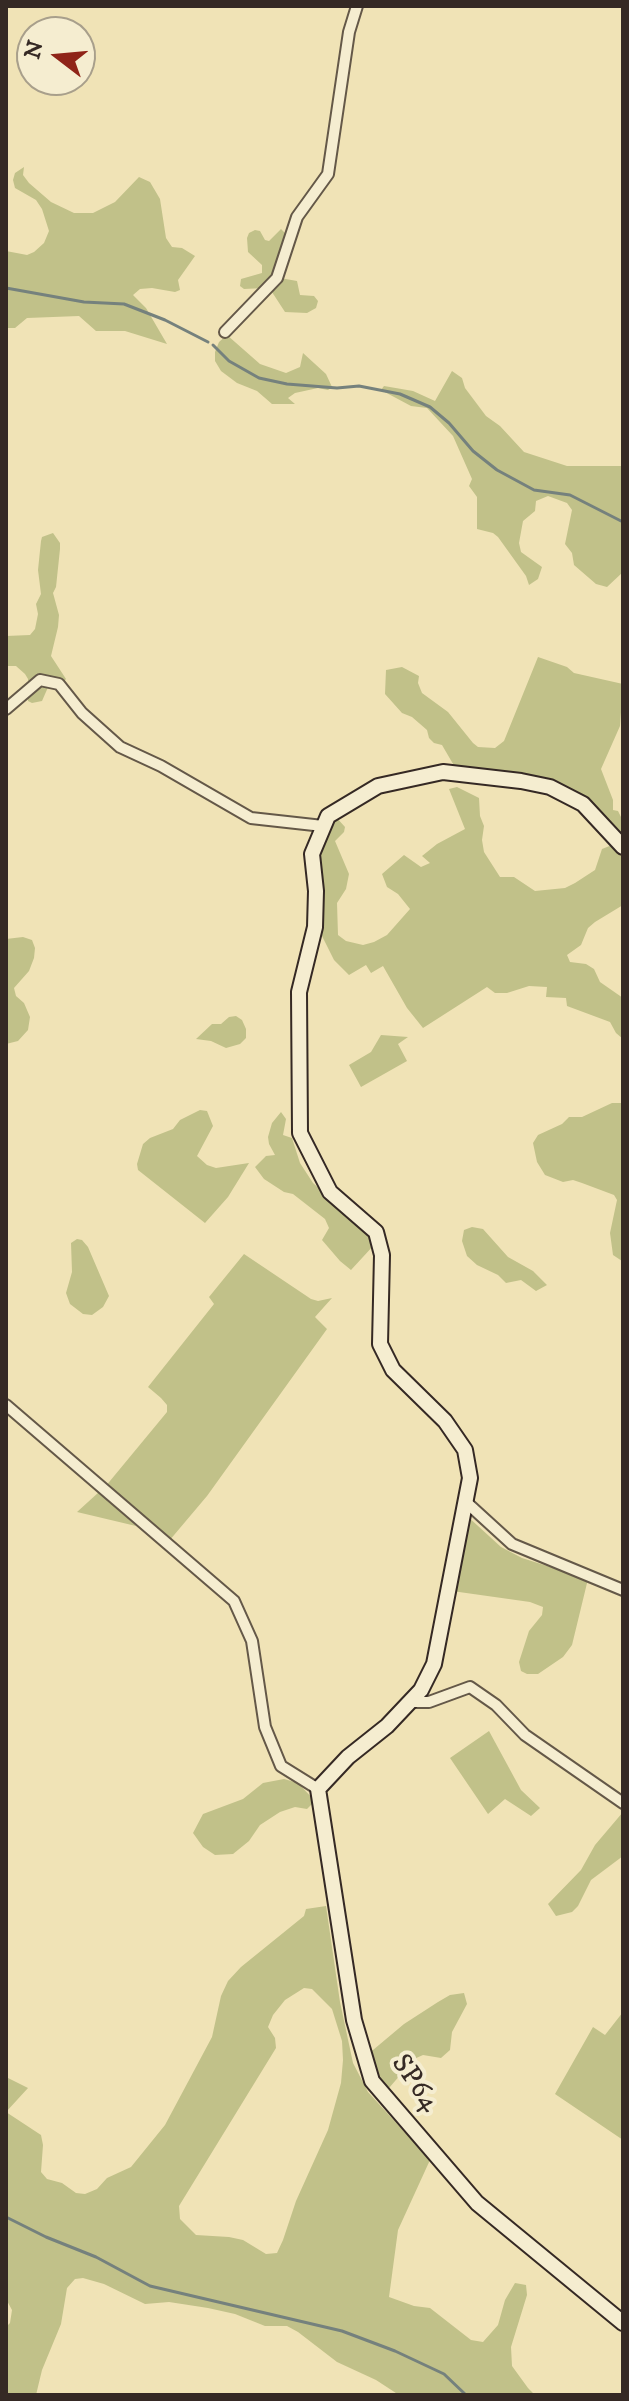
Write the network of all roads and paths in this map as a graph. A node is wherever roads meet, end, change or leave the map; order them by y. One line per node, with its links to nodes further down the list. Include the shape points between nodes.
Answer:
1 (357, 6): 2 (street, via 328,174 297,217 277,278)
2 (225, 332)
3 (6, 709): 4 (street, via 40,680 59,684 120,747 251,818)
4 (323, 826): 5 (street, via 328,816 378,786 443,772 559,791 583,804); 7 (street, via 312,854 315,927 299,992 300,1133 330,1192 376,1232 382,1255 380,1344 393,1370 445,1421 465,1450 470,1478)
5 (623, 847)
6 (6, 1405): 10 (street, via 234,1601 252,1641 265,1727 281,1766)
7 (466, 1502): 8 (street, via 512,1544); 9 (street, via 434,1664)
8 (623, 1590)
9 (411, 1702): 10 (street); 11 (street, via 429,1702 470,1687 525,1735)
10 (318, 1789): 12 (street, SP64 / SP64, via 354,2020 372,2081 477,2203)
11 (623, 1803)
12 (623, 2323)

